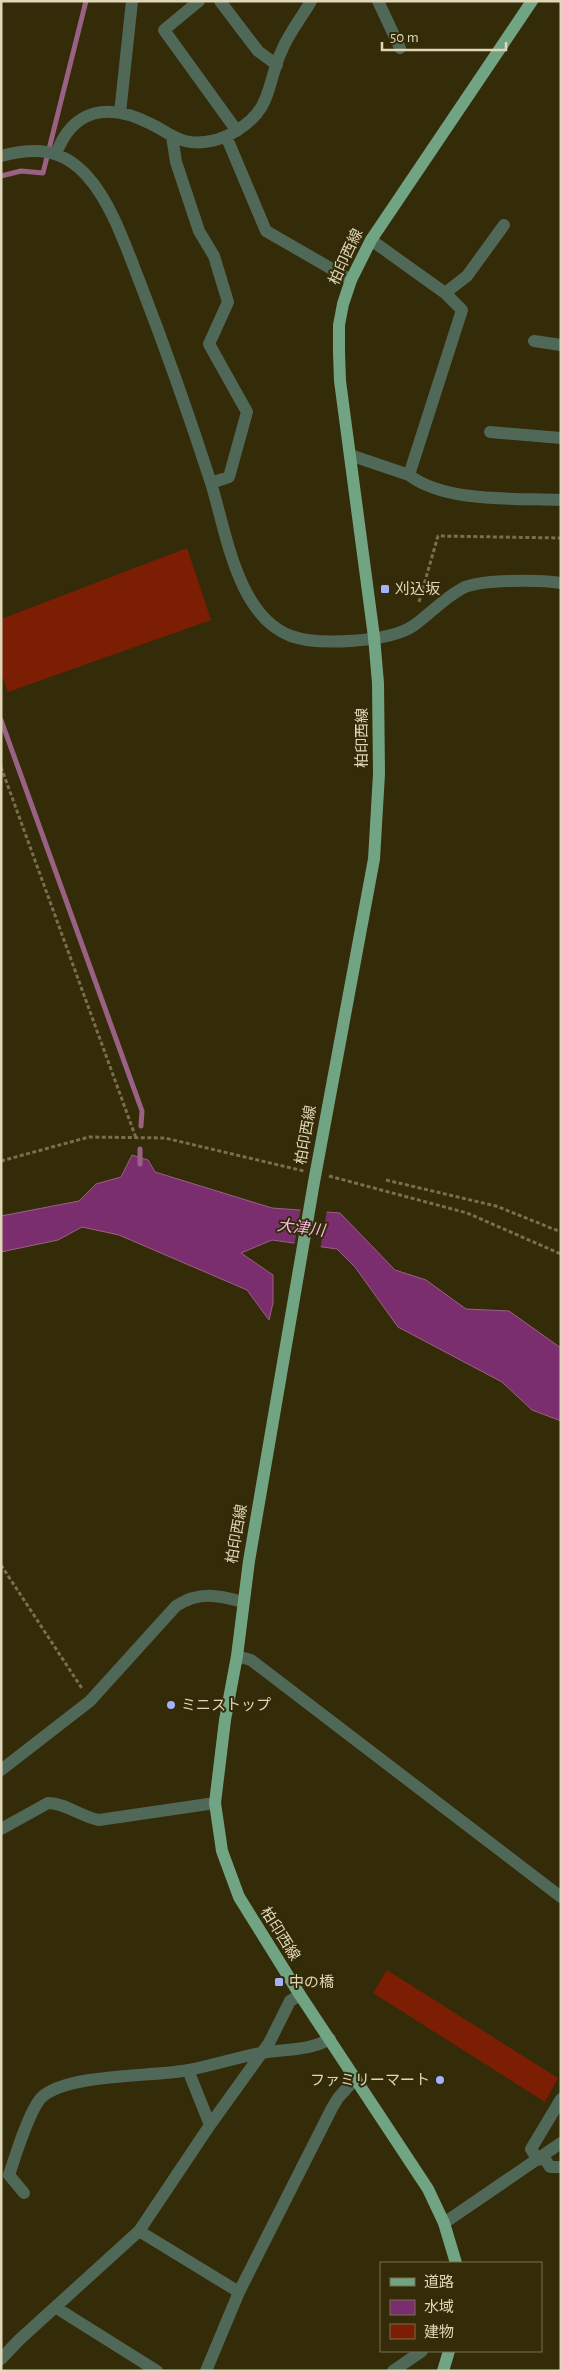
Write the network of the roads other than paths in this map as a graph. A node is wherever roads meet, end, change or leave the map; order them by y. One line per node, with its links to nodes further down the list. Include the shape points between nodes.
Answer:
1 (132, 1): 9 (street)
2 (199, 1): 10 (street, via 164,30)
3 (220, 1): 8 (street, via 258,51)
4 (311, 1): 8 (street, via 282,50)
5 (378, 1): 7 (street)
6 (532, 1): 15 (main road, 柏印西線)
7 (400, 48)
8 (277, 65): 10 (street, via 262,108)
9 (120, 113): 11 (street); 12 (street, via 93,113 82,117 67,130)
10 (232, 134): 11 (street, via 200,143); 16 (street, via 266,231)
11 (172, 136): 24 (street, via 176,162 199,231 214,256 228,302 209,344 247,412 229,477)
12 (56, 154): 13 (street, via 24,150); 24 (street, via 87,176 124,240)
13 (1, 156)
14 (504, 225): 17 (street, via 467,276)
15 (371, 240): 16 (main road, 柏印西線); 17 (street)
16 (350, 280): 22 (main road, 柏印西線, via 339,325 340,381)
17 (445, 293): 23 (street, via 462,310)
18 (534, 341): 19 (street)
19 (561, 345)
20 (490, 432): 21 (street)
21 (561, 438)
22 (350, 455): 23 (street); 27 (main road, 柏印西線)
23 (409, 475): 25 (street, via 452,493)
24 (211, 483): 27 (street, via 242,583 260,615 274,628 308,641 333,642)
25 (561, 500)
26 (561, 583): 27 (street, via 478,583 464,588 399,633)
27 (374, 637): 28 (main road, 柏印西線, via 379,730 374,859 315,1178)
28 (243, 1602): 29 (main road, 柏印西線); 30 (street, via 201,1595 176,1606 90,1701)
29 (237, 1656): 31 (main road, 柏印西線); 33 (street, via 251,1660)
30 (1, 1770)
31 (215, 1803): 32 (street, via 99,1820 57,1803 48,1803); 34 (main road, 柏印西線, via 222,1851 239,1897)
32 (1, 1829)
33 (561, 1896)
34 (300, 1995): 35 (main road, 柏印西線); 36 (street, via 290,2001 269,2043)
35 (330, 2039): 36 (street, via 319,2046); 38 (main road, 柏印西線)
36 (260, 2053): 37 (street); 40 (street)
37 (188, 2070): 40 (street); 44 (street, via 82,2081 49,2092 40,2100 9,2175)
38 (356, 2078): 45 (main road, 柏印西線, via 428,2188); 48 (street, via 332,2108)
39 (561, 2099): 42 (street, via 531,2149)
40 (210, 2125): 46 (street)
41 (561, 2143): 42 (street)
42 (540, 2158): 43 (street, via 550,2167); 45 (street)
43 (561, 2167)
44 (24, 2193)
45 (444, 2223): 47 (main road, 柏印西線)
46 (139, 2230): 48 (street); 49 (street)
47 (456, 2262)
48 (239, 2292): 54 (street)
49 (55, 2307): 52 (street); 53 (street)
50 (421, 2352): 55 (street)
51 (449, 2352): 56 (main road)
52 (1, 2359)
53 (157, 2371)
54 (206, 2371)
55 (393, 2371)
56 (443, 2371)

